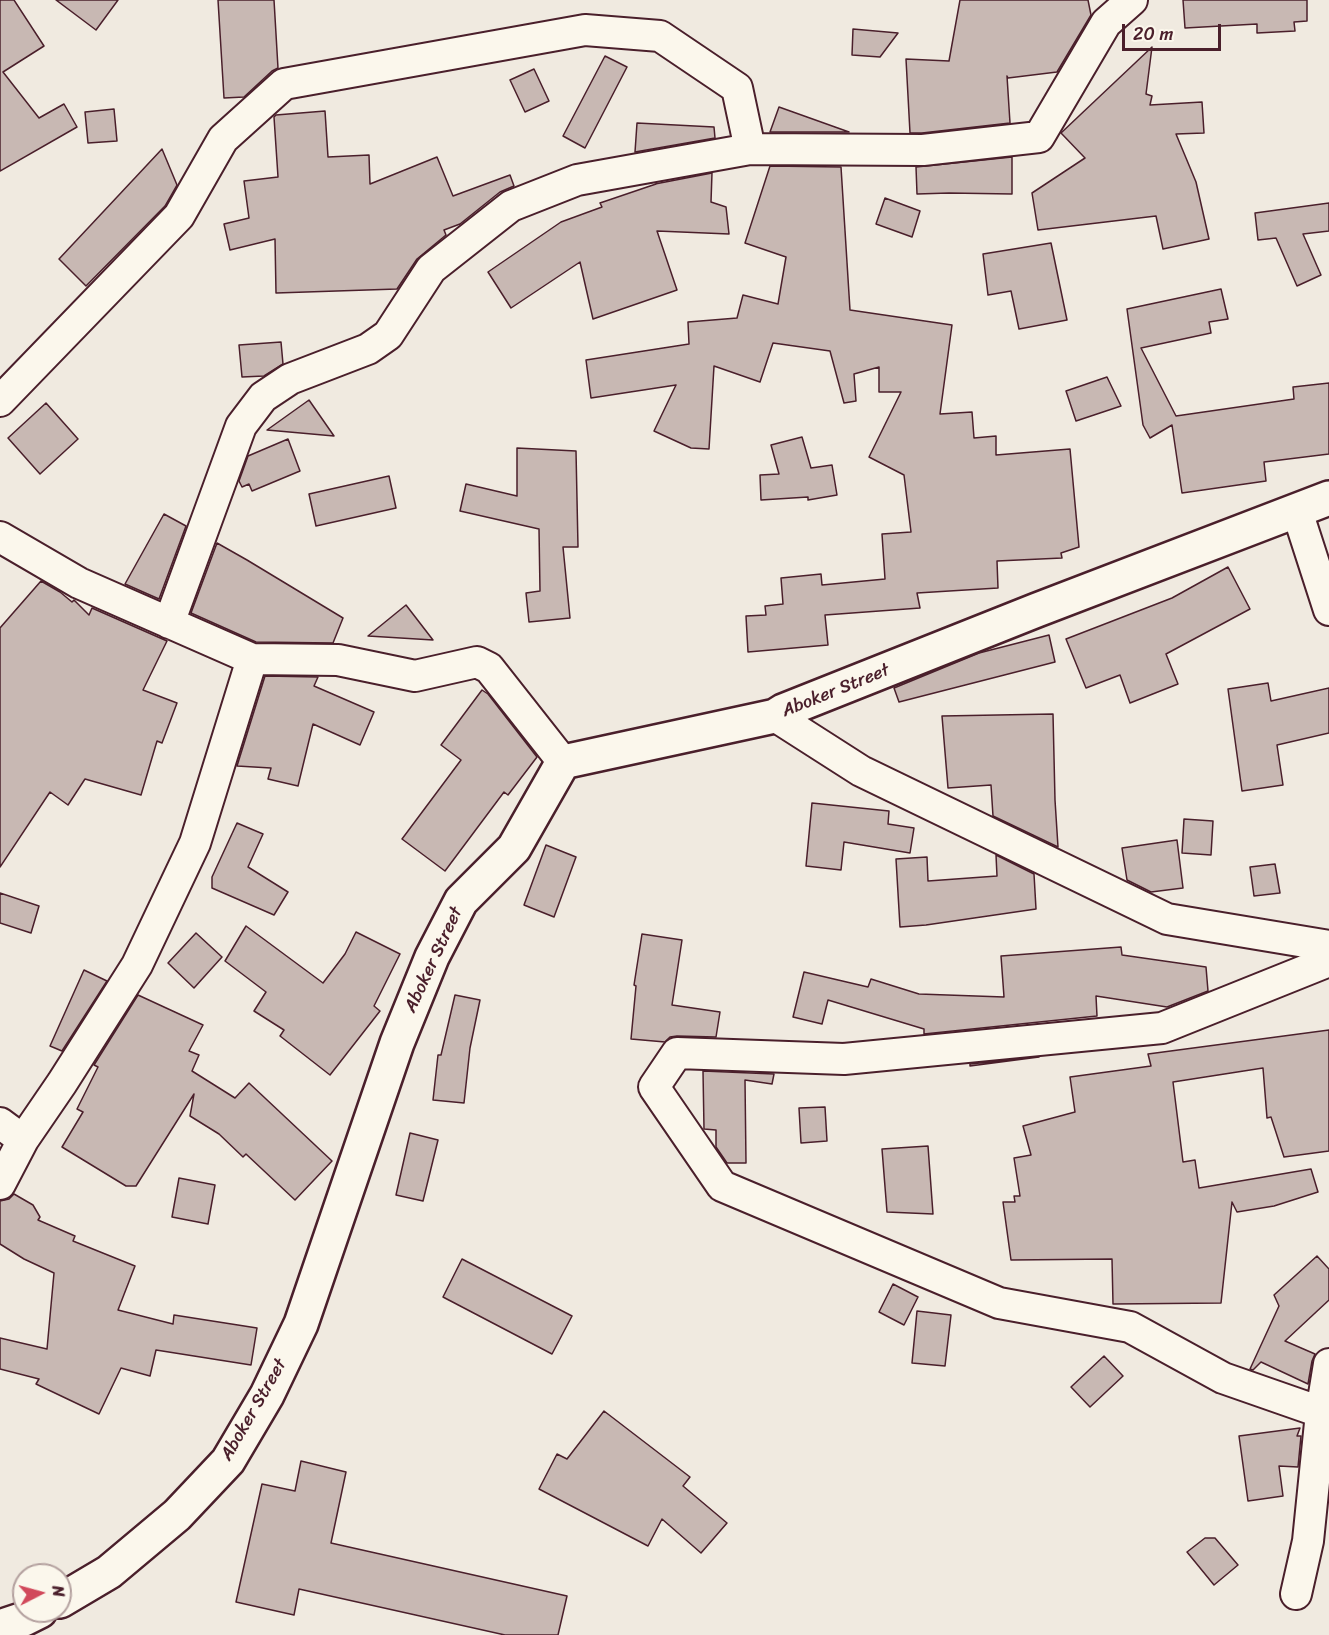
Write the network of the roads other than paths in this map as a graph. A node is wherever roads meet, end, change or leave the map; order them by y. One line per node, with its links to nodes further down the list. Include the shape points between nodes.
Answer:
1 (1132, 0): 2 (street, via 1106,23 1039,137 923,150)
2 (750, 149): 3 (street, via 737,88 660,36 585,30 284,84 223,139 179,216); 8 (street, via 577,180 511,206 431,269 388,335 368,350 290,379 263,398 241,426)
3 (0, 401)
4 (1329, 498): 5 (main road, Aboker Street)
5 (1297, 511): 7 (street); 10 (main road, Aboker Street, via 1026,614)
6 (0, 537): 8 (street, via 79,583)
7 (1329, 610)
8 (169, 623): 9 (street)
9 (252, 659): 11 (street, via 338,660 415,676 477,662 489,668); 14 (street, via 195,843 137,965 62,1083)
10 (775, 716): 11 (main road, Aboker Street); 12 (street, via 861,771 1167,919)
11 (563, 762): 18 (main road, Aboker Street, via 514,848 461,901 432,957 397,1043 300,1324 267,1395 234,1452 177,1515 109,1572)
12 (1329, 946)
13 (1329, 961): 17 (street, via 1162,1028 844,1059 677,1053 654,1087 722,1186 999,1304 1130,1327 1223,1378)
14 (11, 1131): 15 (street)
15 (0, 1184)
16 (1329, 1364): 17 (street)
17 (1325, 1414): 19 (street, via 1308,1541)
18 (72, 1594)
19 (1296, 1594)

